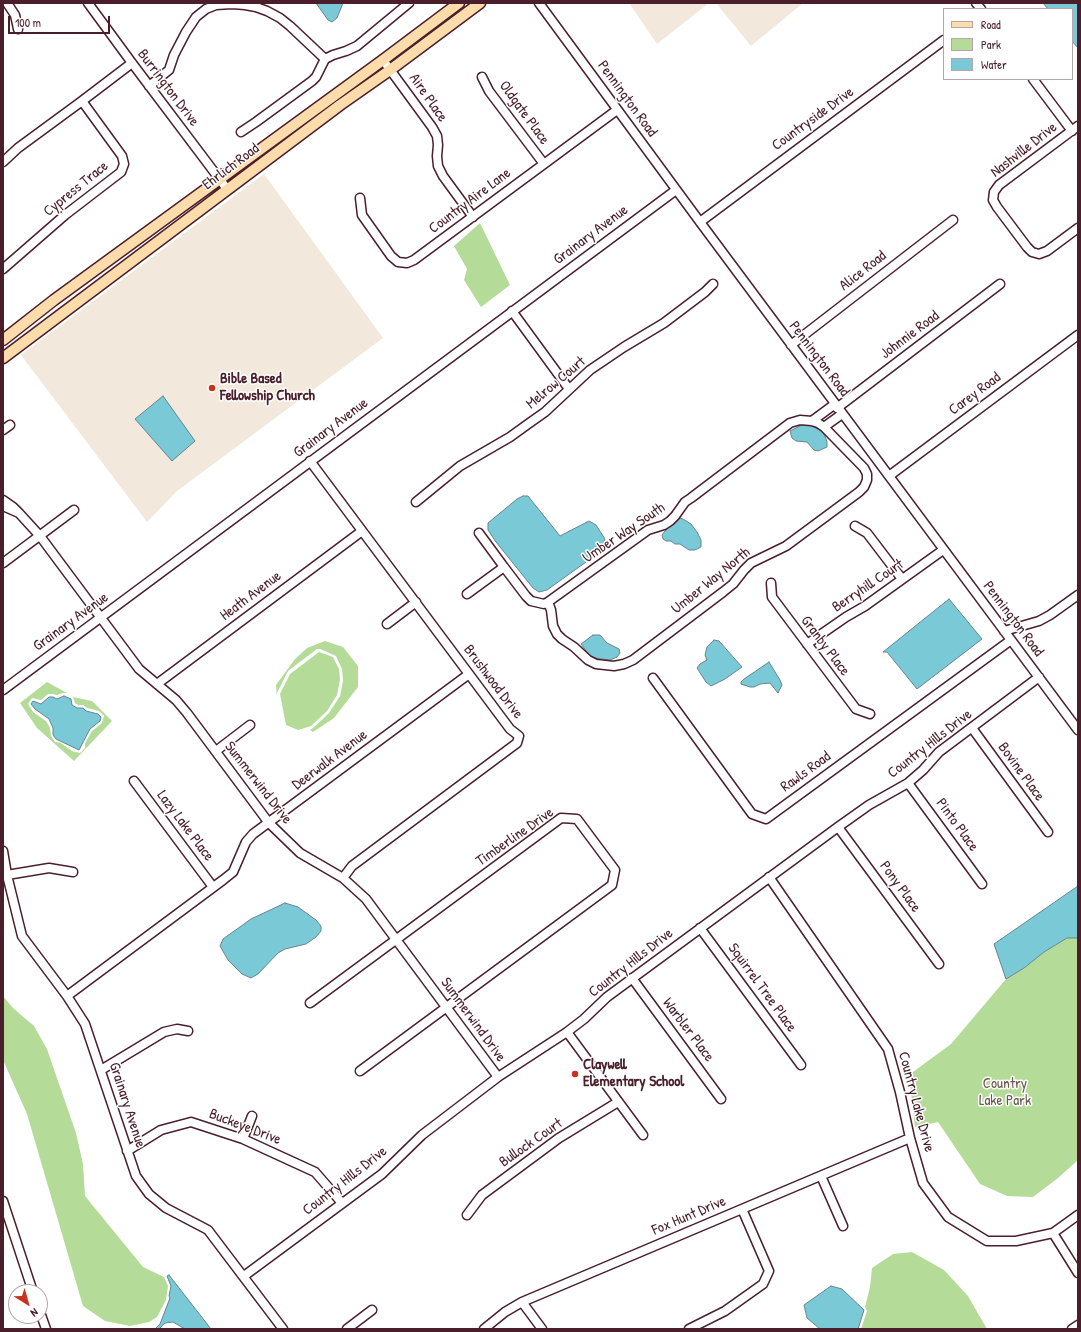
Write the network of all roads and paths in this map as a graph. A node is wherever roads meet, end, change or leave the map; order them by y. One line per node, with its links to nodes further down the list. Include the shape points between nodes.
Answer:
1 (7, 3): 7 (street, via 15,15)
2 (88, 3): 11 (street, Burrington Drive)
3 (409, 3): 9 (street, via 357,46)
4 (459, 3): 10 (main road, Ehrlich Road)
5 (480, 3): 12 (main road, Ehrlich Road)
6 (539, 3): 17 (street, Pennington Road)
7 (18, 29)
8 (943, 41): 28 (street, Countryside Drive)
9 (325, 59): 15 (street, via 290,26 267,11 256,6 216,5 196,17 174,55 169,70); 19 (street, via 312,81)
10 (383, 60): 12 (street, Aire Place); 22 (main road, Ehrlich Road)
11 (132, 63): 15 (street, Burrington Drive); 16 (street)
12 (390, 70): 23 (main road, Ehrlich Road); 26 (street, Aire Place, via 432,127 437,136 438,166)
13 (482, 77): 21 (street, Oldgate Place)
14 (1034, 80): 18 (street)
15 (149, 86): 22 (street, Burrington Drive)
16 (82, 101): 20 (street); 30 (street, Cypress Trace, via 122,156 124,164 121,172)
17 (617, 110): 21 (street, Country Aire Lane); 24 (street, Pennington Road)
18 (1075, 129): 29 (street, Nashville Drive, via 999,185 994,192 993,200 1032,252 1039,254 1047,251)
19 (241, 132)
20 (3, 162)
21 (544, 164): 26 (street, Country Aire Lane)
22 (220, 179): 23 (street, Burrington Drive); 35 (main road, Ehrlich Road)
23 (227, 189): 37 (main road, Ehrlich Road)
24 (676, 190): 28 (street, Pennington Road); 33 (street, Grainary Avenue)
25 (360, 198): 26 (street, Country Aire Lane, via 362,215 398,262 407,263 414,260)
26 (473, 217)
27 (953, 220): 36 (street, Alice Road)
28 (700, 222): 36 (street, Pennington Road)
29 (1078, 228)
30 (3, 268)
31 (713, 284): 38 (street, Melrow Court, via 676,315 611,355)
32 (1000, 284): 39 (street, Johnnie Road)
33 (512, 311): 38 (street); 42 (street, Grainary Avenue)
34 (1078, 335): 43 (street, Carey Road)
35 (3, 340)
36 (791, 345): 39 (street, Pennington Road)
37 (3, 358)
38 (569, 389): 45 (street, Melrow Court, via 545,412 510,437 460,466)
39 (838, 409): 40 (street); 41 (street); 43 (street, Pennington Road)
40 (812, 421): 41 (street); 61 (street, Umber Way South, via 800,420 790,423 685,502 670,521 648,530)
41 (824, 427): 61 (street, Umber Way North, via 864,468 867,474 864,487 786,546 751,562 733,584 633,660 614,666 596,664 588,660 557,634)
42 (310, 461): 50 (street, Brushwood Drive); 62 (street, Grainary Avenue)
43 (889, 476): 53 (street, Pennington Road)
44 (3, 500): 48 (street, Summerwind Drive)
45 (416, 502)
46 (3, 506): 48 (street, Summerwind Drive)
47 (74, 510): 52 (street)
48 (19, 513): 52 (street, Summerwind Drive)
49 (855, 526): 56 (street, via 867,533)
50 (362, 531): 60 (street, Brushwood Drive); 70 (street, Heath Avenue)
51 (479, 533): 55 (street)
52 (40, 536): 54 (street); 62 (street, Summerwind Drive)
53 (943, 550): 56 (street, Berryhill Court); 64 (street, Pennington Road)
54 (3, 563)
55 (504, 567): 58 (street); 61 (street, via 531,601 544,604)
56 (902, 579): 66 (street, Berryhill Court)
57 (771, 583): 66 (street, Granby Place, via 772,597)
58 (467, 594)
59 (1078, 595): 64 (street, via 1039,621)
60 (416, 602): 63 (street); 67 (street, Brushwood Drive)
61 (548, 602)
62 (100, 617): 70 (street, Summerwind Drive, via 139,669); 71 (street, Grainary Avenue)
63 (387, 624)
64 (1004, 631): 65 (street, Pennington Road)
65 (1011, 640): 68 (street, Pennington Road); 69 (street, Rawls Road, via 766,819 752,814)
66 (807, 644): 72 (street, Granby Place, via 856,710)
67 (469, 674): 79 (street, Deerwalk Avenue); 86 (street, Brushwood Drive, via 510,729 519,736 518,742 352,866)
68 (1039, 677): 74 (street, Country Hills Drive); 75 (street, Pennington Road)
69 (653, 678)
70 (157, 684): 76 (street, Summerwind Drive, via 176,700)
71 (3, 690)
72 (870, 714)
73 (250, 725): 76 (street)
74 (972, 728): 78 (street, Country Hills Drive, via 939,752); 81 (street, Bovine Place)
75 (1078, 730)
76 (216, 751): 79 (street, Summerwind Drive)
77 (134, 781): 88 (street, Lazy Lake Place)
78 (908, 782): 80 (street, Country Hills Drive); 87 (street, Pinto Place)
79 (269, 823): 86 (street, Summerwind Drive, via 300,853); 88 (street, Deerwalk Avenue, via 246,842 233,872)
80 (838, 826): 85 (street, Country Hills Drive); 91 (street, Pony Place)
81 (1048, 832)
82 (3, 851): 84 (street, Grainary Avenue)
83 (73, 872): 84 (street, via 49,868)
84 (7, 875): 93 (street, Grainary Avenue, via 22,936)
85 (769, 877): 89 (street, Country Hills Drive); 106 (street, Country Lake Drive, via 888,1049)
86 (343, 878): 90 (street, Summerwind Drive, via 366,899)
87 (982, 884)
88 (213, 887): 93 (street, Deerwalk Avenue)
89 (700, 928): 92 (street, Country Hills Drive); 98 (street, Squirrel Tree Place)
90 (396, 940): 94 (street, Timberline Drive); 95 (street, Summerwind Drive); 95 (street, Timberline Drive, via 561,818 577,819 615,870 612,885)
91 (939, 964)
92 (632, 978): 97 (street, Country Hills Drive); 102 (street, Warbler Place)
93 (67, 996): 99 (street, Grainary Avenue, via 85,1024)
94 (310, 1003)
95 (446, 1007): 100 (street, Timberline Drive); 101 (street, Summerwind Drive)
96 (188, 1031): 99 (street, via 177,1029 164,1032)
97 (567, 1032): 101 (street, Country Hills Drive); 103 (street)
98 (801, 1065)
99 (101, 1070): 108 (street, Grainary Avenue)
100 (360, 1071)
101 (498, 1077): 111 (street, Country Hills Drive, via 422,1135 382,1174)
102 (721, 1099)
103 (618, 1102): 105 (street); 113 (street, Bullock Court, via 559,1138 482,1195)
104 (252, 1116): 107 (street)
105 (643, 1135)
106 (910, 1138): 109 (street, Fox Hunt Drive); 117 (street, Country Lake Drive, via 923,1183 948,1217 987,1241 1016,1241)
107 (243, 1139): 108 (street, Buckeye Drive, via 191,1122 161,1130); 111 (street, Buckeye Drive, via 315,1172)
108 (127, 1151): 119 (street, Grainary Avenue, via 136,1176 149,1194 166,1208 208,1230)
109 (821, 1176): 112 (street, Fox Hunt Drive); 116 (street)
110 (3, 1201): 115 (street)
111 (342, 1203): 119 (street, Country Hills Drive)
112 (742, 1209): 121 (street, Fox Hunt Drive); 128 (street, via 769,1271 763,1284 725,1311)
113 (467, 1215)
114 (1078, 1215): 117 (street, Country Lake Drive)
115 (6, 1221): 120 (street)
116 (843, 1226)
117 (1053, 1233): 118 (street)
118 (1078, 1273)
119 (244, 1276): 124 (street, Grainary Avenue)
120 (31, 1284)
121 (522, 1302): 126 (street, Fox Hunt Drive); 127 (street)
122 (372, 1310): 125 (street)
123 (1078, 1325): 129 (street)
124 (283, 1329)
125 (347, 1329)
126 (484, 1329)
127 (542, 1329)
128 (688, 1329)
129 (1072, 1329)

